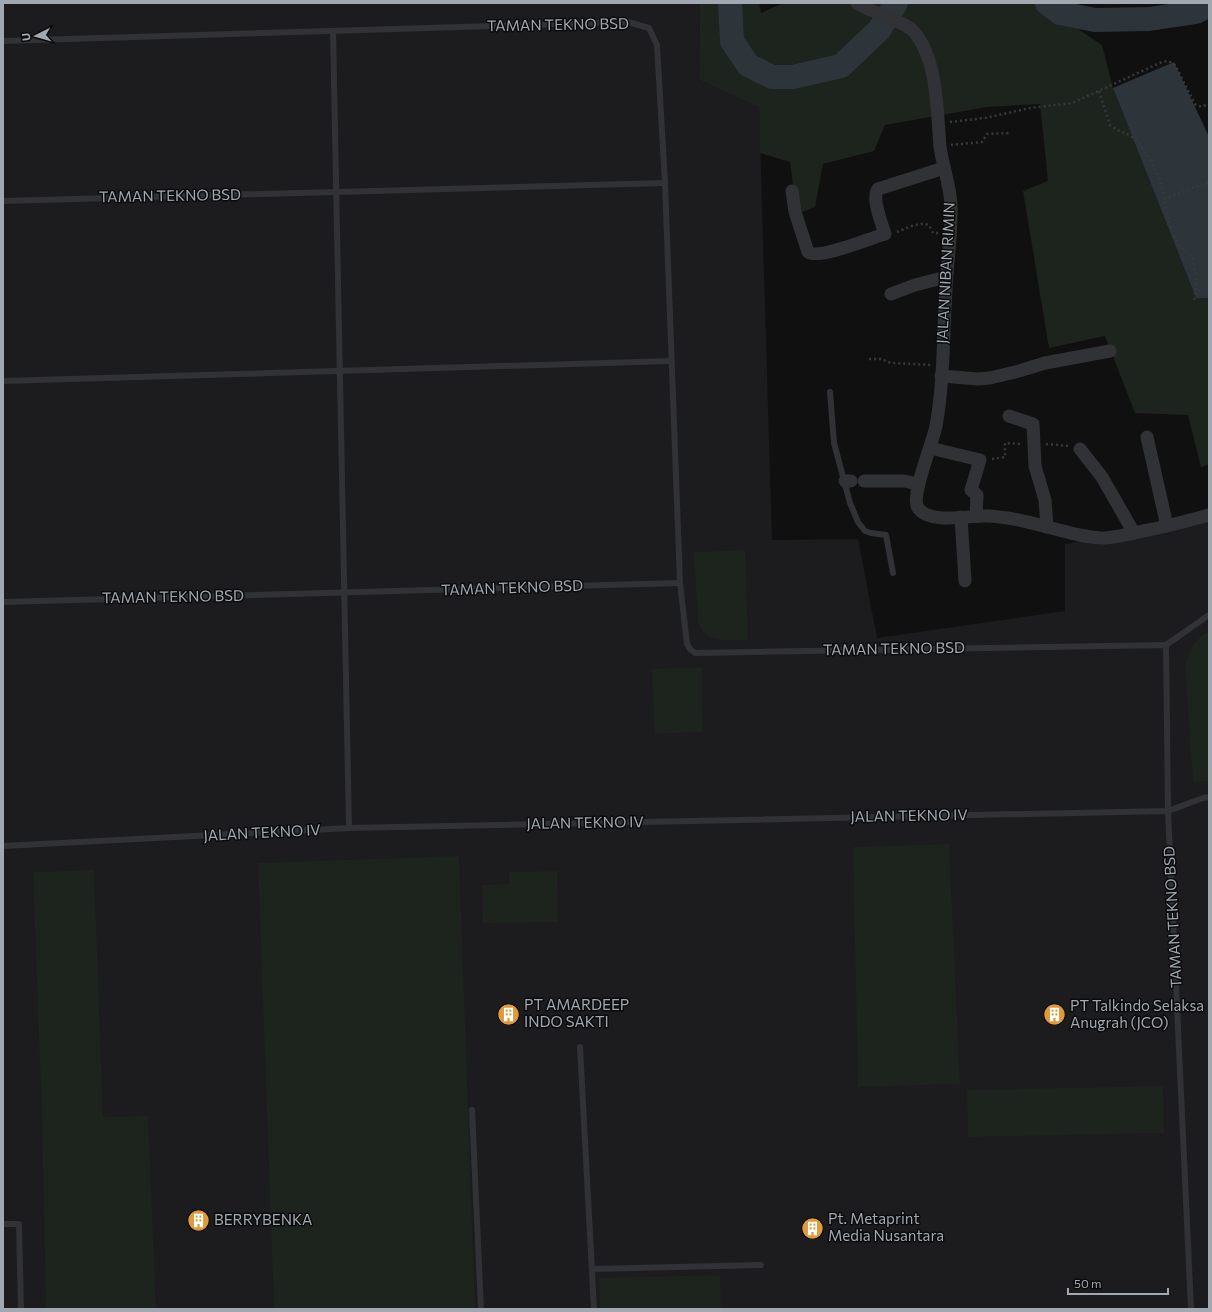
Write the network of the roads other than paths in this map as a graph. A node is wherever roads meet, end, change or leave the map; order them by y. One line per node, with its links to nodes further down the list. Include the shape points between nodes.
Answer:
1 (857, 3): 4 (street, JALAN NIBAN RIMIN, via 906,26 920,41 933,79)
2 (333, 31): 3 (lane, TAMAN TEKNO BSD); 5 (lane, TAMAN TEKNO BSD, via 628,22 649,28 657,45); 7 (lane)
3 (3, 41)
4 (944, 168): 6 (street, via 876,190 877,208 885,234 839,250 808,253 795,212); 9 (street, JALAN NIBAN RIMIN, via 951,202)
5 (665, 184): 7 (lane, TAMAN TEKNO BSD); 12 (lane, TAMAN TEKNO BSD)
6 (792, 190)
7 (337, 192): 8 (lane, TAMAN TEKNO BSD); 13 (lane)
8 (3, 201)
9 (946, 278): 10 (street, via 915,284); 14 (street, JALAN NIBAN RIMIN)
10 (890, 294)
11 (1110, 352): 14 (street, via 1045,363 990,378 978,379)
12 (671, 361): 13 (lane); 31 (lane, TAMAN TEKNO BSD)
13 (340, 371): 15 (lane); 32 (lane)
14 (942, 371): 19 (street, JALAN NIBAN RIMIN, via 940,403)
15 (3, 381)
16 (830, 392): 21 (lane, via 834,443)
17 (1009, 416): 27 (street, via 1033,424 1035,466 1045,500)
18 (1146, 437): 26 (street)
19 (930, 448): 22 (street, JALAN NIBAN RIMIN); 24 (street, via 980,460 972,490 978,495)
20 (1080, 449): 28 (street, via 1102,477)
21 (853, 481): 22 (street, via 904,481); 29 (lane, via 850,503 858,522 867,532 886,535)
22 (918, 484): 25 (street, JALAN NIBAN RIMIN, via 916,499 920,511 933,517)
23 (1209, 515): 26 (street, JALAN NIBAN RIMIN)
24 (976, 516): 25 (street, JALAN NIBAN RIMIN); 27 (street, JALAN NIBAN RIMIN, via 1007,518)
25 (961, 517): 30 (street)
26 (1167, 526): 28 (street, JALAN NIBAN RIMIN)
27 (1047, 527): 28 (street, JALAN NIBAN RIMIN, via 1099,538)
28 (1134, 533)
29 (893, 573)
30 (965, 581)
31 (680, 583): 32 (lane, TAMAN TEKNO BSD); 35 (lane, TAMAN TEKNO BSD, via 687,644 695,652)
32 (344, 593): 33 (lane, TAMAN TEKNO BSD); 38 (lane)
33 (3, 602)
34 (1209, 615): 35 (lane)
35 (1166, 645): 37 (lane, TAMAN TEKNO BSD)
36 (1209, 797): 37 (lane, JALAN TEKNO IV)
37 (1168, 810): 38 (lane, JALAN TEKNO IV); 48 (lane, TAMAN TEKNO BSD)
38 (349, 828): 39 (lane, JALAN TEKNO IV)
39 (3, 846)
40 (580, 1047): 44 (lane)
41 (472, 1110): 46 (lane)
42 (3, 1224): 45 (lane, via 19,1224)
43 (762, 1265): 44 (lane)
44 (592, 1269): 47 (lane)
45 (21, 1309)
46 (481, 1309)
47 (594, 1309)
48 (1191, 1309)

